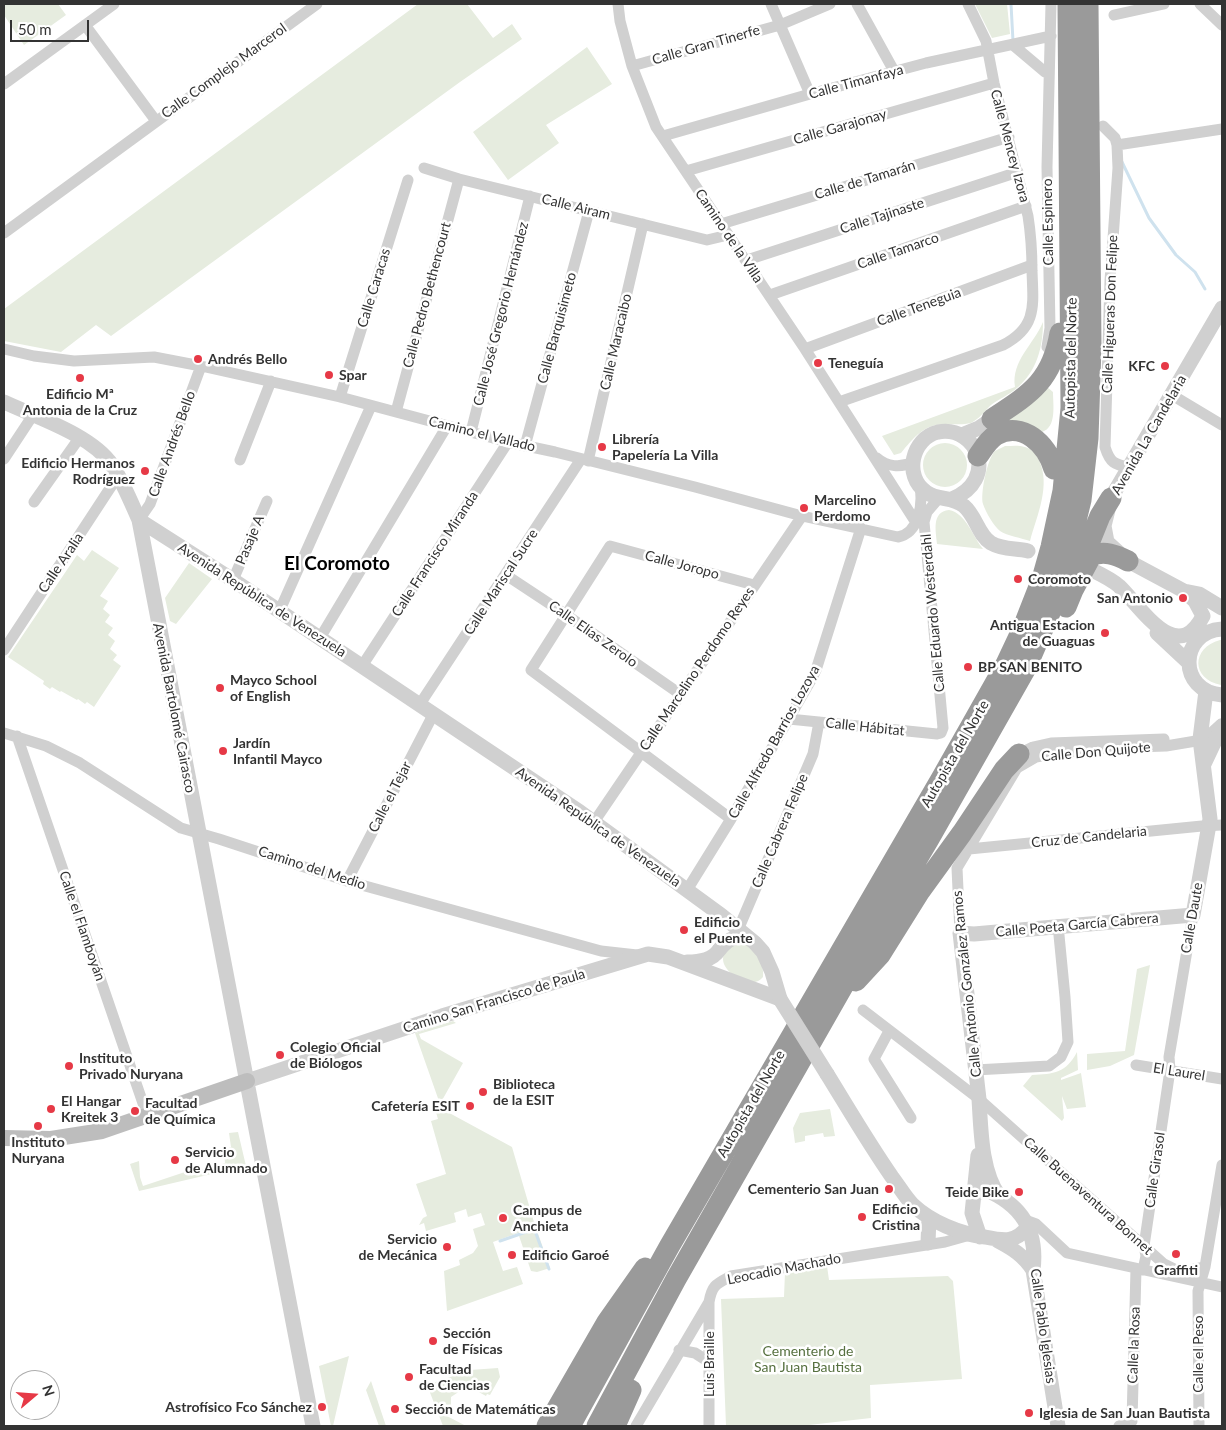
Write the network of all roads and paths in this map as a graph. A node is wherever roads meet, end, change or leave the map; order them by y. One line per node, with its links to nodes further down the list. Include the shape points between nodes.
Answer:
1 (114, 4): 14 (street)
2 (317, 4): 26 (street, Calle Complejo Marcerol)
3 (618, 4): 20 (street, Camino de la Villa)
4 (771, 4): 15 (street)
5 (830, 4): 15 (street, Calle Gran Tinerfe)
6 (857, 4): 21 (street)
7 (968, 4): 19 (street, Calle Mencey Izora)
8 (1051, 4): 17 (street, Calle Espinero)
9 (1068, 4): 44 (highway, Autopista del Norte)
10 (1088, 4): 126 (highway, Autopista del Norte, via 1091,347 1088,438 1079,510 1061,582 1026,668)
11 (1164, 4): 13 (street)
12 (1200, 4): 16 (street)
13 (1114, 16)
14 (85, 25): 24 (street); 26 (street, Calle Complejo Marcerol)
15 (780, 25): 20 (street, Calle Gran Tinerfe); 25 (street)
16 (1222, 25)
17 (1051, 36): 18 (street, Calle Timanfaya); 61 (street, Calle Espinero, via 1047,167 1048,345 1033,380)
18 (1013, 45): 19 (street, Calle Timanfaya); 22 (street)
19 (987, 49): 21 (street, Calle Timanfaya); 23 (street, Calle Mencey Izora)
20 (632, 66): 29 (street, Camino de la Villa, via 656,127)
21 (894, 71): 25 (street, Calle Timanfaya)
22 (1045, 72)
23 (994, 83): 30 (street, Calle Mencey Izora); 33 (street, Calle Garajonay)
24 (4, 84)
25 (810, 94): 29 (street, Calle Timanfaya)
26 (156, 121): 42 (street, Calle Complejo Marcerol)
27 (1103, 126): 31 (street)
28 (1222, 129): 31 (street)
29 (663, 136): 33 (street, Camino de la Villa)
30 (1009, 137): 34 (street, Calle Mencey Izora); 41 (street, Calle de Tamarán)
31 (1117, 145): 75 (street, Calle Higueras Don Felipe, via 1105,447 1113,463)
32 (424, 168): 35 (street, Calle Airam)
33 (686, 171): 41 (street, Camino de la Villa)
34 (1018, 172): 38 (street, Calle Mencey Izora); 45 (street, Calle Tajinaste)
35 (459, 179): 37 (street, Calle Airam); 59 (street, Calle Pedro Bethencourt)
36 (408, 180): 55 (street, Calle Caracas)
37 (530, 196): 39 (street, Calle Airam); 64 (street, Calle José Gregorio Hernández)
38 (1026, 206): 46 (street, Calle Mencey Izora, via 1032,238); 47 (street, Calle Tamarco)
39 (589, 211): 40 (street, Calle Airam); 68 (street, Calle Barquisimeto)
40 (643, 224): 43 (street, Calle Airam, via 707,240); 73 (street, Calle Maracaibo)
41 (721, 224): 43 (street, Camino de la Villa)
42 (4, 233)
43 (728, 234): 45 (street, Camino de la Villa)
44 (1071, 234): 49 (highway, via 1060,267); 121 (highway, Autopista del Norte, via 1071,408 1063,491 1051,547 1042,579 1006,664)
45 (747, 260): 47 (street, Camino de la Villa)
46 (1032, 265): 51 (street, Calle Teneguia); 57 (street, Calle Mencey Izora, via 1033,308 1016,339)
47 (770, 295): 51 (street, Camino de la Villa)
48 (1222, 308): 54 (street, Avenida La Candelaria)
49 (1060, 333): 61 (highway, via 1058,349 1042,380 1024,398); 76 (highway)
50 (4, 350): 52 (street, Camino el Vallado, via 74,360 154,357)
51 (805, 350): 57 (street, Camino de la Villa)
52 (201, 366): 53 (street, Camino el Vallado); 85 (street, Calle Andrés Bello, via 150,504)
53 (271, 381): 55 (street, Camino el Vallado); 72 (street)
54 (1172, 396): 62 (street); 75 (street, Avenida La Candelaria)
55 (340, 397): 58 (street, Camino el Vallado)
56 (4, 402): 60 (street, Avenida Bartolomé Cairasco)
57 (839, 402): 69 (street, Camino de la Villa)
58 (371, 406): 59 (street, Camino el Vallado); 96 (street)
59 (396, 412): 63 (street, Camino el Vallado)
60 (33, 415): 66 (street, Avenida Bartolomé Cairasco); 71 (street)
61 (992, 419): 65 (street)
62 (1222, 425)
63 (448, 426): 64 (street, Camino el Vallado); 101 (street)
64 (471, 432): 67 (street, Camino el Vallado)
65 (962, 435): 70 (street, via 973,445); 74 (street, via 946,431 928,437 915,451)
66 (80, 437): 77 (street, Avenida Bartolomé Cairasco, via 100,451); 83 (street)
67 (508, 442): 68 (street, Camino el Vallado); 104 (street, Calle Francisco Miranda)
68 (525, 446): 73 (street, Camino el Vallado)
69 (872, 454): 74 (street, via 886,464 906,466); 86 (street, Camino de la Villa)
70 (978, 456): 76 (highway, via 995,435 1008,431 1023,432 1046,450); 78 (street, via 979,472)
71 (4, 459)
72 (240, 460)
73 (584, 460): 84 (street, Camino el Vallado); 90 (street, Calle Mariscal Sucre)
74 (913, 462): 79 (street, via 912,470)
75 (1130, 468): 81 (street, Avenida La Candelaria)
76 (1054, 469): 121 (highway, via 1041,540 1024,597 997,656 952,738)
77 (118, 476): 85 (street, Avenida Bartolomé Cairasco); 102 (street, Calle Aralia)
78 (973, 486): 80 (street, via 965,493); 80 (street, via 980,516 993,535 1024,550 999,546 987,539 966,507)
79 (920, 487): 80 (street); 86 (street, via 921,507)
80 (945, 498): 114 (street, Calle Eduardo Westerdahl, via 927,512 924,522 940,680)
81 (1111, 498): 88 (street, Avenida La Candelaria, via 1104,533 1107,542); 93 (highway, via 1088,543)
82 (267, 500): 91 (street, Pasaje A)
83 (34, 502)
84 (802, 516): 87 (street, Camino el Vallado); 92 (street, Calle Marcelino Perdomo Reyes)
85 (139, 520): 91 (street, Avenida República de Venezuela); 125 (street, Avenida Bartolomé Cairasco)
86 (915, 521): 87 (street, Camino el Vallado, via 906,534 898,537)
87 (861, 528): 110 (street, Calle Alfredo Barrios Lozoya, via 816,670)
88 (1128, 560): 93 (highway, via 1106,553 1091,556); 94 (street)
89 (1088, 568): 98 (street, via 1117,584)
90 (506, 575): 97 (street, Calle Elías Zerolo); 108 (street, Calle Mariscal Sucre)
91 (233, 580): 96 (street, Avenida República de Venezuela)
92 (754, 585): 97 (street, Calle Joropo, via 610,546); 106 (street, Calle Marcelino Perdomo Reyes)
93 (1073, 590): 126 (highway, via 1046,656 1007,730)
94 (1189, 596): 95 (street, via 1199,594); 100 (street, via 1203,616 1198,626)
95 (1222, 608)
96 (280, 612): 101 (street, Avenida República de Venezuela)
97 (565, 614): 106 (street, Calle Elías Zerolo); 118 (street, via 530,670)
98 (1151, 620): 100 (street, via 1162,631 1179,637); 103 (street, via 1158,635)
99 (1222, 629): 100 (street)
100 (1199, 634): 103 (street)
101 (320, 638): 104 (street, Avenida República de Venezuela)
102 (4, 650)
103 (1188, 662): 105 (street, via 1195,682)
104 (362, 666): 108 (street, Avenida República de Venezuela)
105 (1206, 691): 107 (street); 116 (street, Calle Daute)
106 (680, 694): 118 (street, Calle Marcelino Perdomo Reyes)
107 (1222, 695)
108 (420, 704): 109 (street, Avenida República de Venezuela)
109 (434, 713): 123 (street, Avenida República de Venezuela); 128 (street, Calle el Tejar)
110 (789, 719): 111 (street, Calle Hábitat); 122 (street, Calle Alfredo Barrios Lozoya)
111 (819, 722): 114 (street, Calle Hábitat); 134 (street, Calle Cabrera Felipe, via 813,754)
112 (1222, 725): 116 (street, Calle Don Quijote); 120 (street)
113 (4, 733): 115 (street, Camino del Medio)
114 (941, 733)
115 (17, 736): 125 (street, Camino del Medio, via 46,746 181,828); 152 (street, Calle el Flamboyán)
116 (1200, 739): 117 (street, Calle Don Quijote); 120 (street, Calle Daute)
117 (1182, 742): 119 (street, Calle Don Quijote, via 1162,738 1052,742 1033,746); 127 (street, Calle Don Quijote, via 1057,753 1026,762 1017,768)
118 (641, 753): 122 (street); 123 (street, Calle Marcelino Perdomo Reyes)
119 (1019, 754): 143 (highway, via 1004,770 920,891 880,955)
120 (1203, 765): 124 (street, Calle Daute)
121 (941, 779): 166 (highway, Autopista del Norte)
122 (731, 819): 129 (street, Calle Alfredo Barrios Lozoya)
123 (594, 822): 129 (street, Avenida República de Venezuela)
124 (1216, 825): 127 (street, Cruz de Candelaria); 131 (street, Calle Daute)
125 (198, 832): 128 (street, Camino del Medio); 150 (street, Avenida Bartolomé Cairasco)
126 (929, 839): 143 (highway, Autopista del Norte)
127 (969, 849): 133 (street, Calle Antonio González Ramos, via 956,868)
128 (347, 881): 135 (street, Camino del Medio)
129 (687, 890): 130 (street, Avenida República de Venezuela)
130 (721, 915): 134 (street); 134 (street, Avenida República de Venezuela)
131 (1193, 915): 132 (street, Calle Poeta García Cabrera); 148 (street, Calle Daute, via 1169,1056)
132 (1058, 925): 133 (street, Calle Poeta García Cabrera); 147 (street, via 1068,1042 1061,1057 1049,1066)
133 (960, 933): 147 (street, Calle Antonio González Ramos)
134 (732, 940): 137 (street, via 713,957); 139 (street, Avenida República de Venezuela, via 763,952); 140 (street, via 719,960 721,969)
135 (601, 951): 136 (street, Camino del Medio); 138 (street)
136 (639, 956): 137 (street, Camino San Francisco de Paula, via 658,954); 138 (street, Camino San Francisco de Paula)
137 (681, 961): 140 (street)
138 (600, 969): 150 (street, Camino San Francisco de Paula, via 442,1016)
139 (772, 972): 141 (street); 142 (street, Avenida República de Venezuela)
140 (730, 980): 141 (street)
141 (754, 988): 142 (street)
142 (780, 999): 160 (street, Avenida República de Venezuela, bridge, via 884,1166 912,1204)
143 (836, 1000): 173 (highway, Autopista del Norte)
144 (863, 1010): 145 (street, Calle Buenaventura Bonnet)
145 (889, 1032): 151 (street, Calle Buenaventura Bonnet); 153 (street, via 874,1059)
146 (1136, 1065): 148 (street, El Laurel)
147 (976, 1070): 151 (street, Calle Antonio González Ramos)
148 (1170, 1070): 149 (street, El Laurel); 165 (street, Calle Girasol)
149 (1222, 1079)
150 (247, 1080): 152 (main road, Camino San Francisco de Paula); 176 (street, Avenida Bartolomé Cairasco)
151 (979, 1099): 154 (street, Calle Antonio González Ramos); 165 (street, Calle Buenaventura Bonnet)
152 (147, 1115): 155 (main road, Camino San Francisco de Paula, via 85,1135 51,1140)
153 (911, 1118)
154 (980, 1123): 157 (street, Calle Antonio González Ramos); 158 (street, Calle Antonio González Ramos, via 987,1175)
155 (4, 1138)
156 (1222, 1165): 167 (street, Calle el Peso)
157 (974, 1195): 158 (street, via 984,1189); 159 (street, Calle Antonio González Ramos)
158 (999, 1196): 161 (street, Calle Antonio González Ramos)
159 (972, 1213): 162 (street); 163 (street, via 975,1227)
160 (929, 1216): 162 (street, Avenida República de Venezuela); 164 (street)
161 (1027, 1223): 163 (street, via 1017,1238); 168 (street, Calle Pablo Iglesias, via 1033,1246); 169 (street, via 1036,1224 1067,1253)
162 (954, 1229): 163 (street, Avenida República de Venezuela); 164 (street, Leocadio Machado)
163 (982, 1237): 164 (street, Leocadio Machado); 168 (street, Avenida República de Venezuela, via 1020,1254)
164 (927, 1243): 172 (street, Leocadio Machado, via 731,1276 711,1290)
165 (1144, 1246): 167 (street, Calle Buenaventura Bonnet, via 1174,1270); 169 (street, Calle Girasol, via 1146,1256)
166 (669, 1247): 177 (highway, via 642,1271 624,1297); 178 (highway, Autopista del Norte)
167 (1205, 1267): 170 (street, Calle el Peso)
168 (1033, 1270): 183 (street, Calle Pablo Iglesias)
169 (1139, 1270): 170 (street); 184 (street, Calle la Rosa, via 1132,1421)
170 (1200, 1282): 171 (street); 185 (street, Calle el Peso)
171 (1222, 1287)
172 (709, 1302): 174 (street, Leocadio Machado); 175 (street, Luis Braille)
173 (641, 1344): 179 (highway, Autopista del Norte); 180 (highway, via 644,1361)
174 (679, 1350): 175 (street, via 695,1353); 181 (street, Leocadio Machado)
175 (709, 1362): 182 (street, Luis Braille)
176 (314, 1426)
177 (547, 1426)
178 (570, 1426)
179 (597, 1426)
180 (615, 1426)
181 (636, 1426)
182 (708, 1426)
183 (1058, 1426)
184 (1119, 1426)
185 (1199, 1426)

